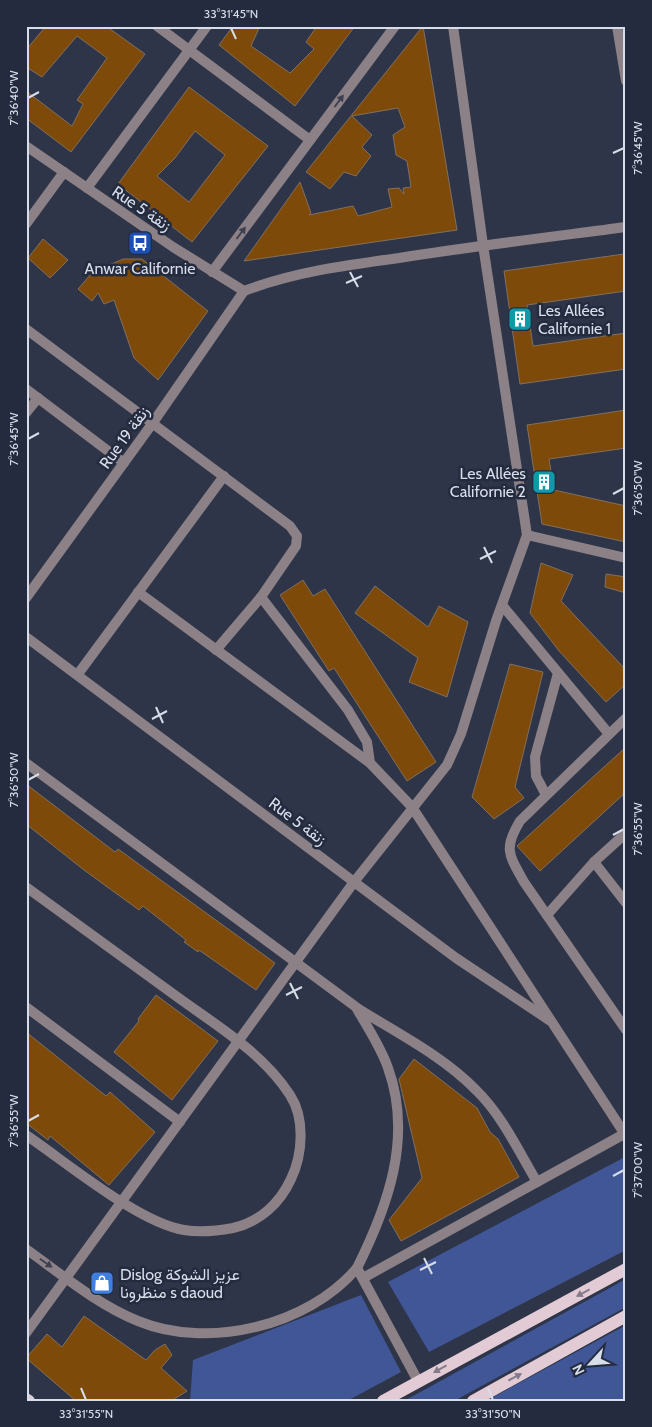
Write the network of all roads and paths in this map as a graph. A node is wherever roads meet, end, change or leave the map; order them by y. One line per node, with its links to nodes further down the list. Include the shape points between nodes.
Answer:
1 (157, 26): 6 (street)
2 (207, 26): 6 (street)
3 (396, 26): 8 (street, one-way to 3)
4 (454, 26): 14 (street)
5 (617, 26): 7 (street)
6 (190, 50): 8 (street); 11 (street)
7 (626, 81)
8 (310, 140): 15 (street, one-way to 8)
9 (26, 146): 10 (street, Rue 5 زنقة)
10 (64, 172): 11 (street, Rue 5 زنقة); 12 (street)
11 (87, 188): 15 (street, Rue 5 زنقة)
12 (26, 224)
13 (626, 227): 14 (street)
14 (483, 245): 16 (street, via 318,270); 24 (street)
15 (212, 272): 16 (street, Rue 5 زنقة)
16 (244, 291): 21 (street, Rue 19 زنقة)
17 (26, 329): 21 (street)
18 (26, 389): 19 (street)
19 (38, 398): 20 (street); 22 (street)
20 (26, 413)
21 (152, 424): 22 (street, Rue 19 زنقة); 23 (street)
22 (124, 463): 28 (street, Rue 19 زنقة)
23 (224, 476): 26 (street); 27 (street, via 290,526 297,536 296,546)
24 (527, 535): 25 (street); 29 (street)
25 (626, 558)
26 (138, 592): 31 (street); 32 (street)
27 (261, 597): 31 (street); 36 (street, via 348,710 367,742)
28 (26, 598)
29 (502, 605): 33 (street); 39 (street, via 448,765)
30 (26, 637): 32 (street, Rue 5 زنقة)
31 (216, 650): 36 (street)
32 (78, 674): 42 (street, Rue 5 زنقة)
33 (558, 674): 35 (street); 38 (street, via 535,757 536,776)
34 (626, 718): 35 (street)
35 (609, 734): 38 (street)
36 (370, 763): 39 (street)
37 (26, 764): 46 (street)
38 (546, 795): 45 (street, via 520,821 510,837 510,856)
39 (412, 807): 42 (street); 49 (street)
40 (626, 833): 41 (street)
41 (594, 862): 44 (street); 45 (street)
42 (354, 882): 46 (street); 49 (street, Rue 5 زنقة, via 456,958)
43 (26, 887): 51 (street)
44 (626, 903)
45 (547, 916): 50 (street)
46 (296, 962): 48 (street); 51 (street)
47 (26, 1007): 52 (street)
48 (356, 1007): 55 (street, via 444,1064 478,1091); 58 (street, via 388,1067 398,1129 398,1158 392,1184)
49 (554, 1024): 53 (street)
50 (626, 1030)
51 (240, 1042): 52 (street); 56 (street, via 260,1057 277,1077 298,1113 298,1159 292,1178 278,1202 262,1216 241,1226 198,1232 151,1219)
52 (180, 1122): 56 (street)
53 (625, 1134): 55 (street)
54 (26, 1135): 56 (street)
55 (536, 1182): 61 (street)
56 (121, 1201): 60 (street)
57 (26, 1249): 60 (street, one-way to 60)
58 (357, 1268): 60 (street, via 331,1294 284,1317 238,1330 212,1333 183,1333 156,1328 136,1320); 61 (street)
59 (626, 1269): 64 (main road, one-way to 64)
60 (66, 1278): 63 (street)
61 (363, 1278): 64 (street)
62 (626, 1316): 66 (main road, one-way to 62)
63 (26, 1333)
64 (418, 1381): 65 (main road)
65 (383, 1401)
66 (473, 1401)

